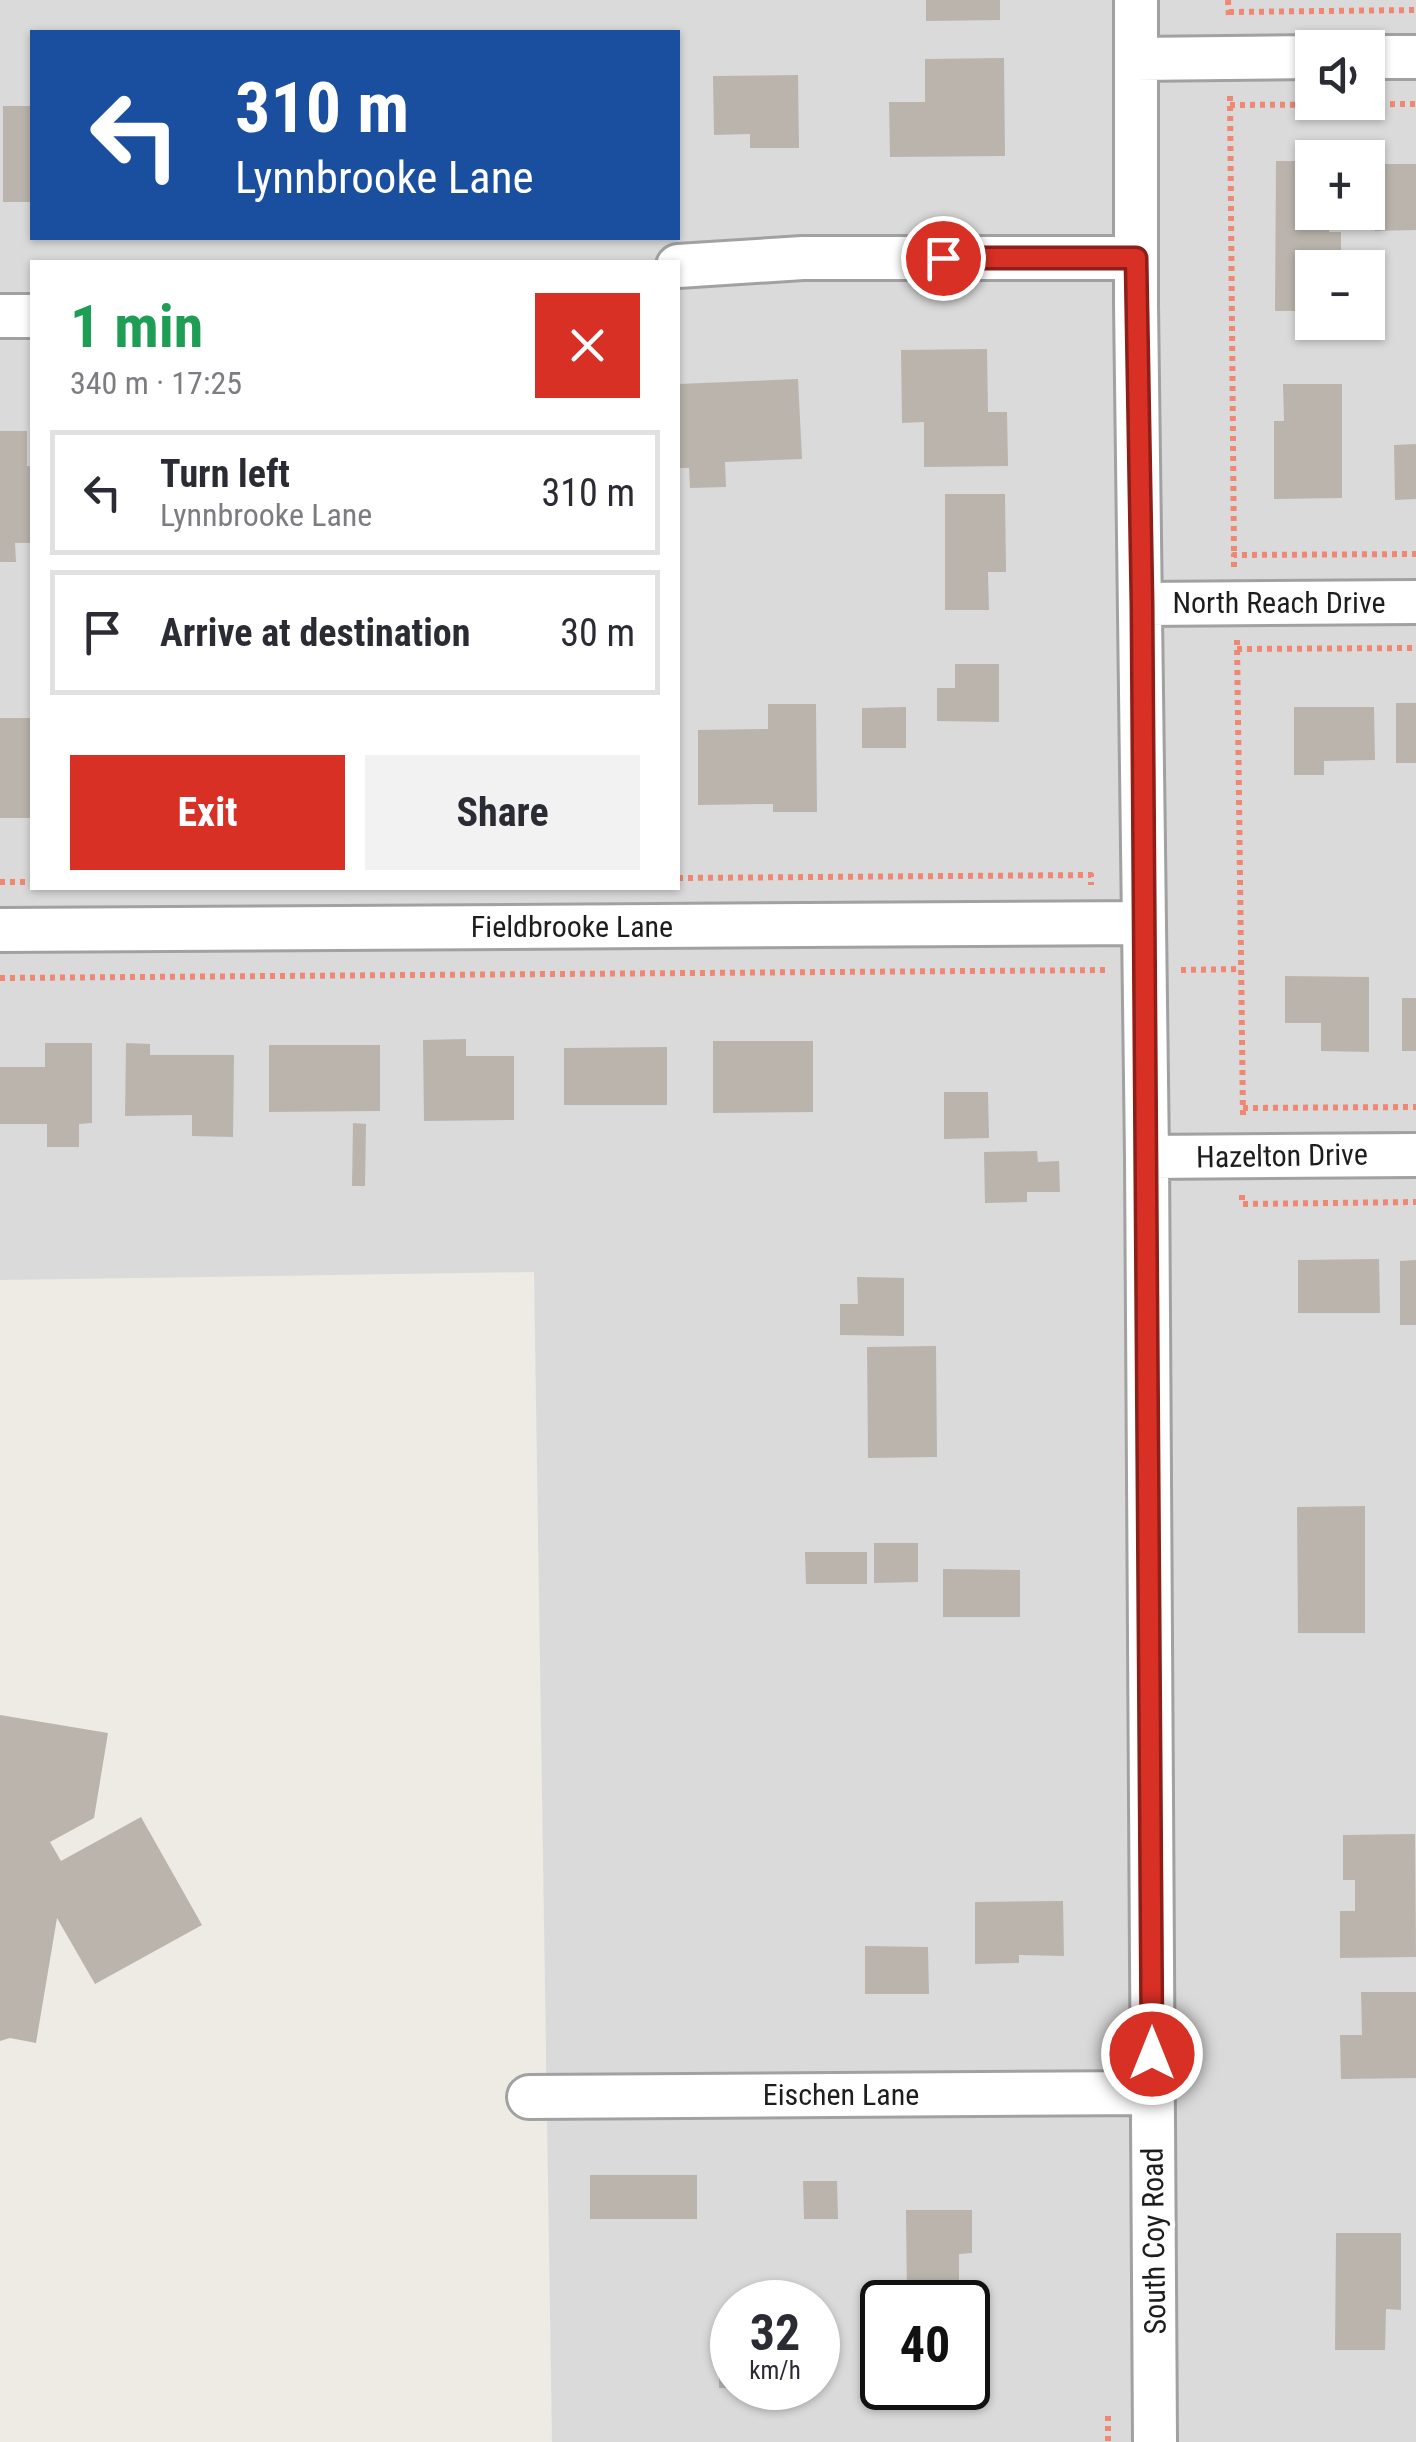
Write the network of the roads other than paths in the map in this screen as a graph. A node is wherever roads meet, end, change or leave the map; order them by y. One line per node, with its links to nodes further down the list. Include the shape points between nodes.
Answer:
1 (1136, 0): 5 (street, South Coy Road)
2 (1416, 56): 4 (street)
3 (1295, 57): 5 (street)
4 (1385, 57)
5 (1136, 59): 6 (street, South Coy Road)
6 (1136, 258): 7 (street, via 803,258); 11 (street, South Coy Road)
7 (680, 266)
8 (0, 316): 9 (street)
9 (30, 316)
10 (1416, 602): 11 (street, North Reach Drive)
11 (1142, 604): 12 (street, South Coy Road)
12 (1144, 924): 13 (street, Fieldbrooke Lane); 15 (street, South Coy Road)
13 (0, 930)
14 (1416, 1154): 15 (street, Hazelton Drive)
15 (1147, 1157): 16 (street, South Coy Road)
16 (1152, 2094): 17 (street, Eischen Lane); 18 (street, South Coy Road)
17 (529, 2096)
18 (1156, 2442)

